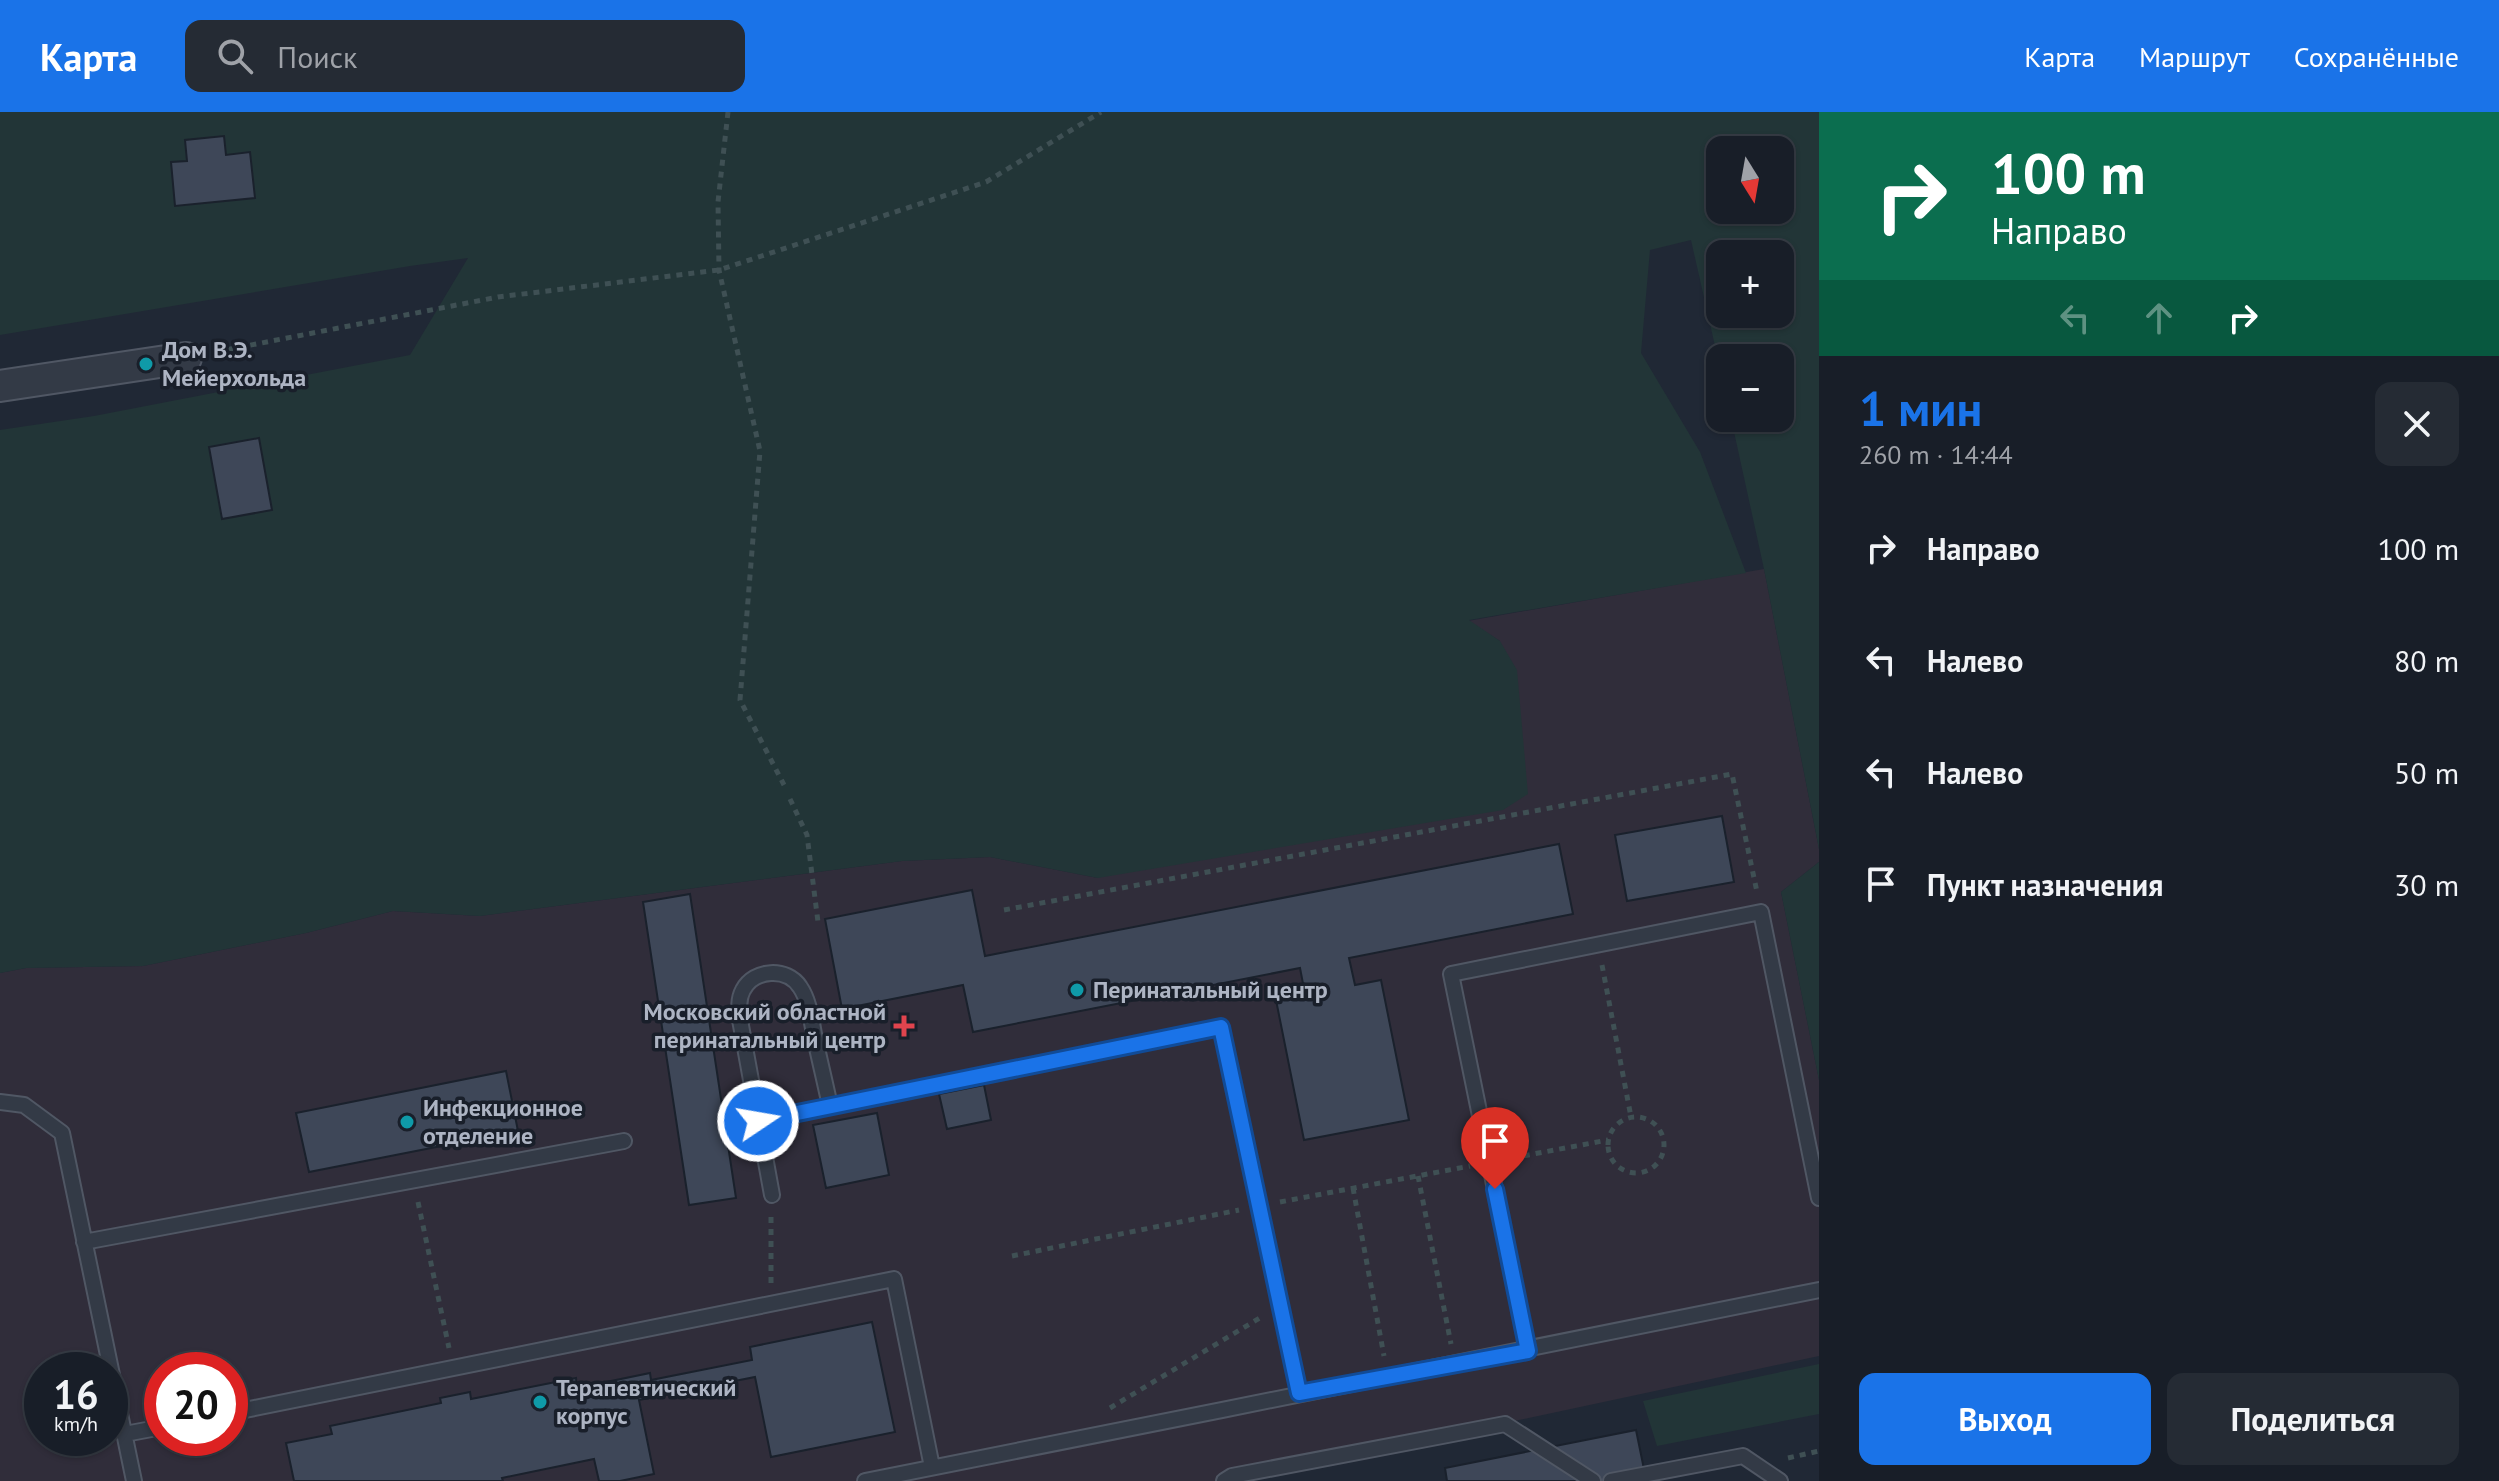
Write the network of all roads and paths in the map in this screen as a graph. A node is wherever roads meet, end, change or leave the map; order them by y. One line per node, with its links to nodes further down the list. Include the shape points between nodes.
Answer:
1 (728, 112): 3 (path, via 718,202)
2 (1101, 112): 3 (path, via 986,182)
3 (719, 270): 4 (path, via 498,297); 6 (path, via 760,451 740,700)
4 (186, 358): 5 (street)
5 (0, 386)
6 (784, 785)
7 (790, 799): 10 (path, via 807,835)
8 (1004, 910): 9 (path, via 1732,774)
9 (1761, 912): 11 (lane); 23 (lane)
10 (818, 922)
11 (1598, 944): 14 (path); 18 (lane, via 1451,974)
12 (0, 1102): 25 (lane, via 24,1105 62,1133)
13 (830, 1106): 15 (lane); 15 (lane, via 805,996 794,979 772,973 755,977 744,988 739,1007); 24 (lane, via 1221,1027)
14 (1631, 1117): 16 (path, via 1616,1126); 16 (path, via 1654,1123 1662,1132 1663,1156 1656,1166 1634,1174 1623,1171 1613,1163)
15 (758, 1121): 22 (lane)
16 (1608, 1140): 18 (path)
17 (624, 1141): 20 (lane)
18 (1489, 1162): 19 (path); 30 (lane)
19 (1418, 1176): 21 (path); 32 (path)
20 (413, 1181): 25 (lane); 33 (path)
21 (1353, 1188): 24 (path); 34 (path)
22 (772, 1195): 28 (path)
23 (1819, 1198)
24 (1259, 1206): 26 (path); 29 (lane)
25 (84, 1242): 31 (lane)
26 (1012, 1256)
27 (1819, 1290): 30 (lane)
28 (771, 1304): 33 (lane); 41 (lane, via 894,1279)
29 (1280, 1305): 35 (lane); 37 (path)
30 (1528, 1351): 32 (lane)
31 (107, 1352)
32 (1455, 1365): 34 (lane)
33 (453, 1368): 36 (lane)
34 (1387, 1377): 35 (lane)
35 (1299, 1393): 41 (lane)
36 (248, 1409)
37 (1105, 1411)
38 (128, 1450): 42 (lane)
39 (1819, 1451): 40 (path)
40 (1787, 1458)
41 (932, 1467): 43 (lane)
42 (134, 1481)
43 (865, 1481)
44 (1224, 1481): 45 (lane, via 1505,1424)
45 (1593, 1481)
46 (1611, 1481): 47 (lane, via 1743,1456)
47 (1780, 1481)

